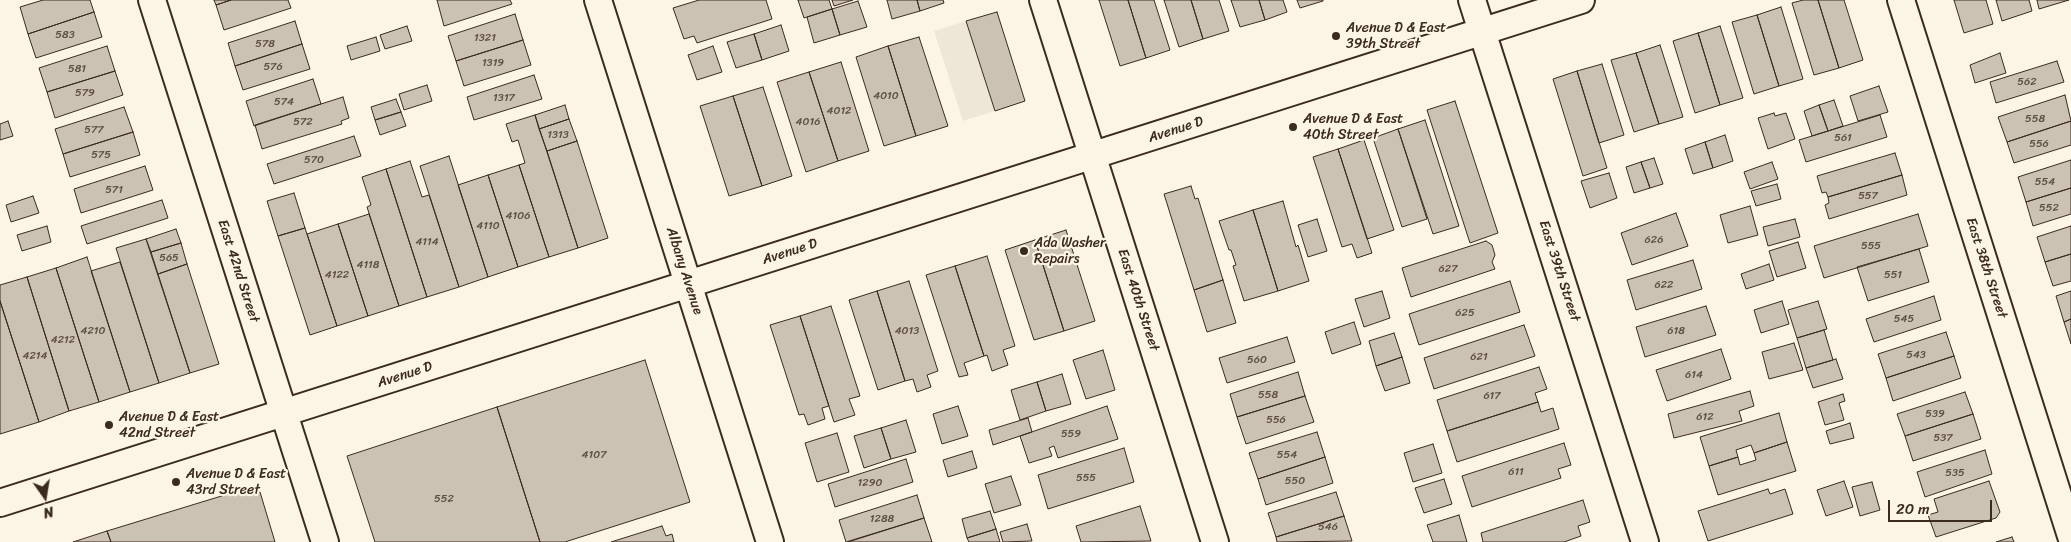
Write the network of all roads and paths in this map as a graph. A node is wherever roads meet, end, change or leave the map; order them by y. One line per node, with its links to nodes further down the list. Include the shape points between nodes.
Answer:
1 (152, 0): 10 (street, East 42nd Street)
2 (598, 0): 9 (street, Albany Avenue)
3 (1043, 0): 8 (street, East 40th Street)
4 (1472, 0): 7 (street, East 39th Street)
5 (1580, 0): 7 (street, Avenue D)
6 (1901, 0): 12 (street, East 38th Street)
7 (1482, 31): 8 (street, Avenue D); 16 (street, East 39th Street)
8 (1093, 156): 9 (street, Avenue D); 15 (street, East 40th Street)
9 (688, 284): 10 (street, Avenue D); 14 (street, Albany Avenue)
10 (284, 414): 11 (street, Avenue D); 13 (street, East 42nd Street)
11 (0, 503)
12 (2071, 536)
13 (325, 542)
14 (770, 542)
15 (1215, 542)
16 (1645, 542)

